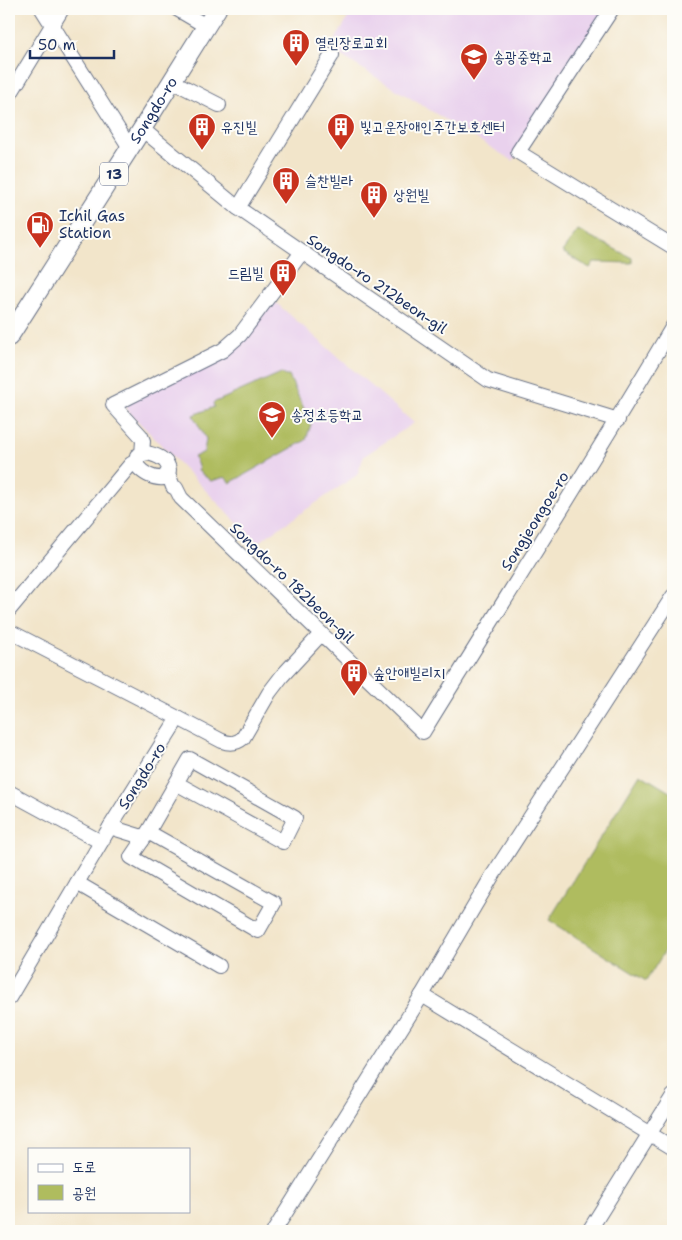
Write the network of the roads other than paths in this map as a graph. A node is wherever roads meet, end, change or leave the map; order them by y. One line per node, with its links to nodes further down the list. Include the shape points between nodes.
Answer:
1 (42, 9): 6 (street)
2 (62, 9): 6 (street)
3 (178, 9): 7 (street)
4 (217, 9): 7 (main road, Songdo-ro / 13)
5 (612, 9): 15 (street, via 518,152)
6 (52, 25): 10 (street); 13 (street)
7 (206, 26): 9 (main road, Songdo-ro / 13)
8 (332, 55): 14 (street)
9 (172, 81): 11 (street); 12 (main road, Songdo-ro / 13)
10 (9, 96)
11 (219, 105)
12 (142, 129): 13 (main road, Songdo-ro / 13); 14 (street, Songdo-ro 212beon-gil)
13 (130, 148): 18 (main road, Songdo-ro / 13)
14 (238, 208): 16 (street, Songdo-ro 212beon-gil)
15 (673, 247)
16 (302, 252): 19 (street, Songdo-ro 212beon-gil, via 488,380); 20 (street, via 240,335 223,350 113,405 141,436)
17 (673, 326): 19 (street, Songjeongoe-ro)
18 (9, 337)
19 (618, 420): 27 (street, Songjeongoe-ro)
20 (139, 457): 21 (street, via 153,455 162,459 169,466); 21 (street, via 137,466 142,471 155,478 164,478); 23 (street)
21 (168, 473): 25 (street, Songdo-ro 182beon-gil, via 181,498)
22 (673, 596): 35 (street, via 491,878)
23 (9, 610)
24 (9, 630): 26 (street)
25 (321, 634): 26 (street, via 269,693 238,742 228,743); 27 (street, Songdo-ro 182beon-gil)
26 (178, 718): 30 (street, Songdo-ro)
27 (423, 732)
28 (176, 783): 28 (street, via 190,759 295,818 283,842); 31 (street)
29 (9, 792): 32 (street)
30 (110, 827): 31 (street); 32 (street, Songdo-ro)
31 (145, 837): 31 (street, via 132,858 258,931 274,903)
32 (101, 842): 33 (street, Songdo-ro)
33 (77, 883): 34 (street); 36 (street, Songdo-ro)
34 (219, 966)
35 (422, 995): 38 (street); 40 (street)
36 (9, 998)
37 (673, 1096): 38 (street)
38 (650, 1133): 39 (street); 41 (street)
39 (673, 1148)
40 (274, 1231)
41 (589, 1231)

